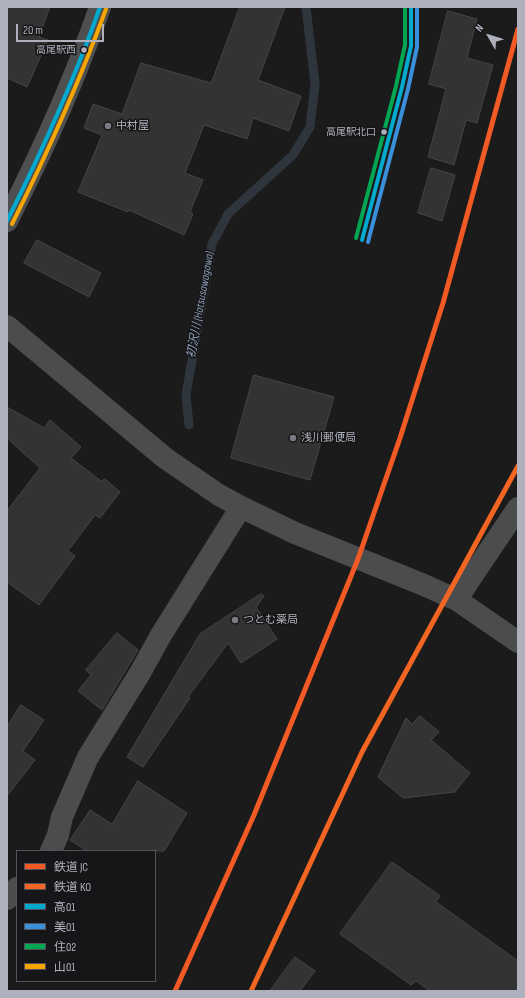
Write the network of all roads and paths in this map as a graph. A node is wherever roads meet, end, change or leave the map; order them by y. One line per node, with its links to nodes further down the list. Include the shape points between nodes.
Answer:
1 (100, 7): 2 (highway, via 63,102)
2 (7, 221)
3 (7, 326): 4 (street, via 165,458)
4 (241, 507): 6 (street, via 295,533); 8 (street, via 88,757)
5 (518, 508): 6 (street)
6 (457, 600): 7 (street)
7 (518, 642)
8 (50, 850)
9 (16, 889): 10 (street)
10 (7, 899)

